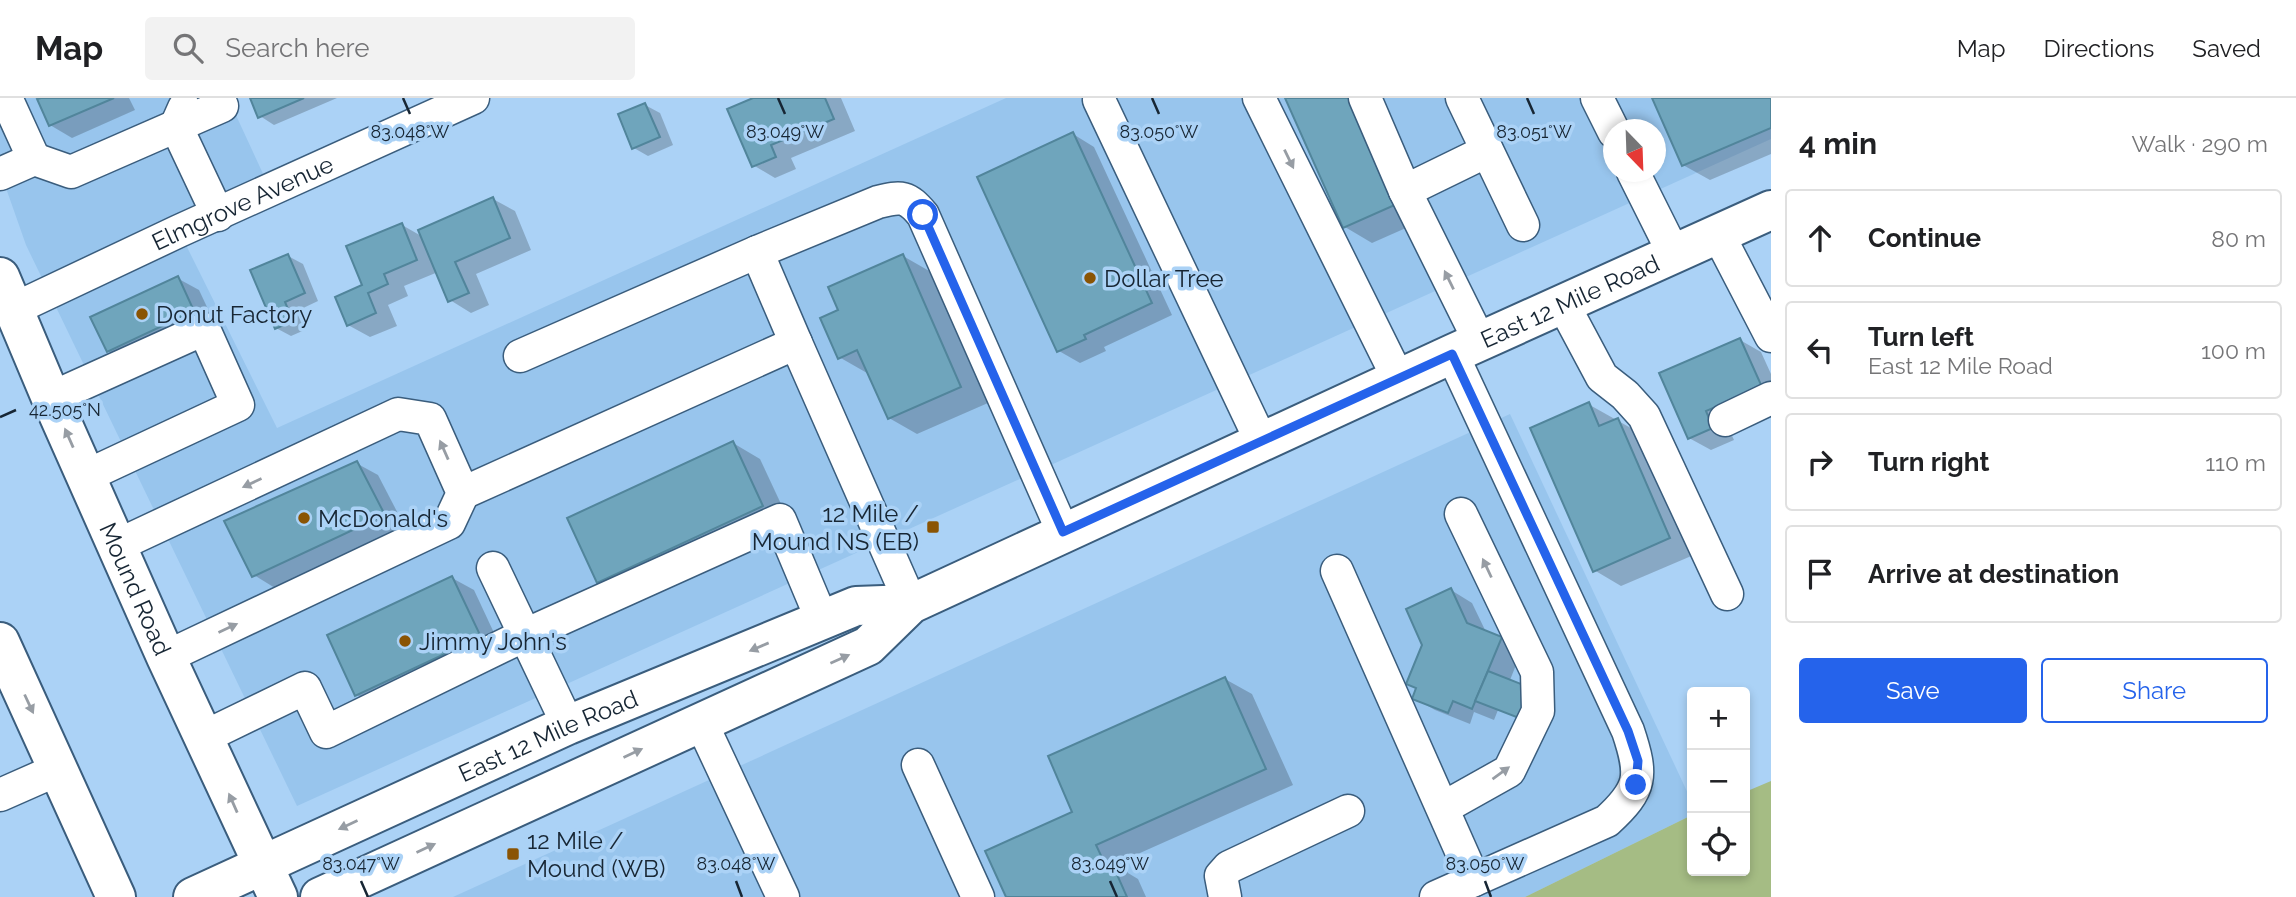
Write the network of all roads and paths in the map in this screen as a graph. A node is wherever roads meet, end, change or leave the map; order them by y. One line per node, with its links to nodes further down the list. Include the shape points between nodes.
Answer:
1 (188, 98): 11 (street)
2 (473, 98): 18 (street, Elmgrove Avenue)
3 (1259, 98): 29 (street, one-way to 29)
4 (1365, 98): 16 (street)
5 (1462, 98): 12 (street)
6 (1597, 98): 10 (street)
7 (1099, 100): 33 (street)
8 (8, 102): 13 (street)
9 (220, 102): 11 (street)
10 (1608, 119)
11 (176, 127): 13 (street, via 71,172); 18 (street)
12 (1487, 151): 16 (street); 19 (street)
13 (33, 159): 14 (street)
14 (0, 174)
15 (1638, 182): 22 (street)
16 (1405, 191): 27 (street, one-way to 16)
17 (1771, 210): 20 (main road, East 12 Mile Road)
18 (218, 215): 23 (street, Elmgrove Avenue)
19 (1523, 225)
20 (1718, 234): 22 (main road, East 12 Mile Road); 25 (street)
21 (757, 252): 26 (street); 28 (street); 37 (street, via 878,202 911,201 923,215)
22 (1674, 254): 24 (main road, East 12 Mile Road)
23 (7, 293): 30 (main road, Mound Road)
24 (1563, 304): 27 (main road, East 12 Mile Road); 41 (street, via 1602,377 1644,416)
25 (1771, 336)
26 (796, 343): 35 (street); 42 (street)
27 (1466, 348): 29 (main road, East 12 Mile Road); 55 (street, via 1638,761 1636,785 1625,804 1606,821)
28 (520, 356)
29 (1398, 378): 33 (main road, East 12 Mile Road)
30 (51, 398): 34 (main road, Mound Road, one-way to 30); 34 (street, via 205,329 238,405)
31 (1771, 398): 32 (street)
32 (1725, 420)
33 (1261, 441): 37 (main road, East 12 Mile Road)
34 (86, 476): 38 (main road, Mound Road)
35 (463, 493): 38 (street, one-way to 38, via 430,419 398,415); 46 (street, one-way to 35, via 449,523)
36 (1461, 514): 53 (street, one-way to 36, via 1509,771 1538,711 1537,672)
37 (1063, 532): 42 (main road, East 12 Mile Road)
38 (117, 546): 46 (main road, Mound Road)
39 (493, 568): 44 (street)
40 (1337, 571): 53 (street)
41 (1727, 594)
42 (911, 604): 43 (main road, East 12 Mile Road, via 856,606); 47 (main road, East 12 Mile Road, one-way to 42, via 868,646)
43 (822, 620): 44 (street, via 780,520); 48 (main road, East 12 Mile Road, one-way to 48)
44 (526, 635): 48 (street); 49 (street, via 326,732 305,688)
45 (0, 642): 51 (main road, one-way to 51)
46 (166, 657): 49 (main road, Mound Road)
47 (701, 722): 59 (main road, East 12 Mile Road, one-way to 47); 60 (street)
48 (568, 725): 56 (main road, East 12 Mile Road, one-way to 56)
49 (204, 737): 56 (main road, Mound Road, one-way to 49)
50 (918, 765): 61 (street)
51 (59, 769): 52 (street); 57 (main road)
52 (0, 796)
53 (1443, 808): 55 (street)
54 (1348, 811): 62 (street, via 1229,867 1220,876)
55 (1475, 880): 63 (street)
56 (270, 881): 58 (main road, East 12 Mile Road)
57 (116, 897)
58 (193, 897)
59 (320, 897)
60 (783, 897)
61 (978, 897)
62 (1225, 897)
63 (1436, 897)

